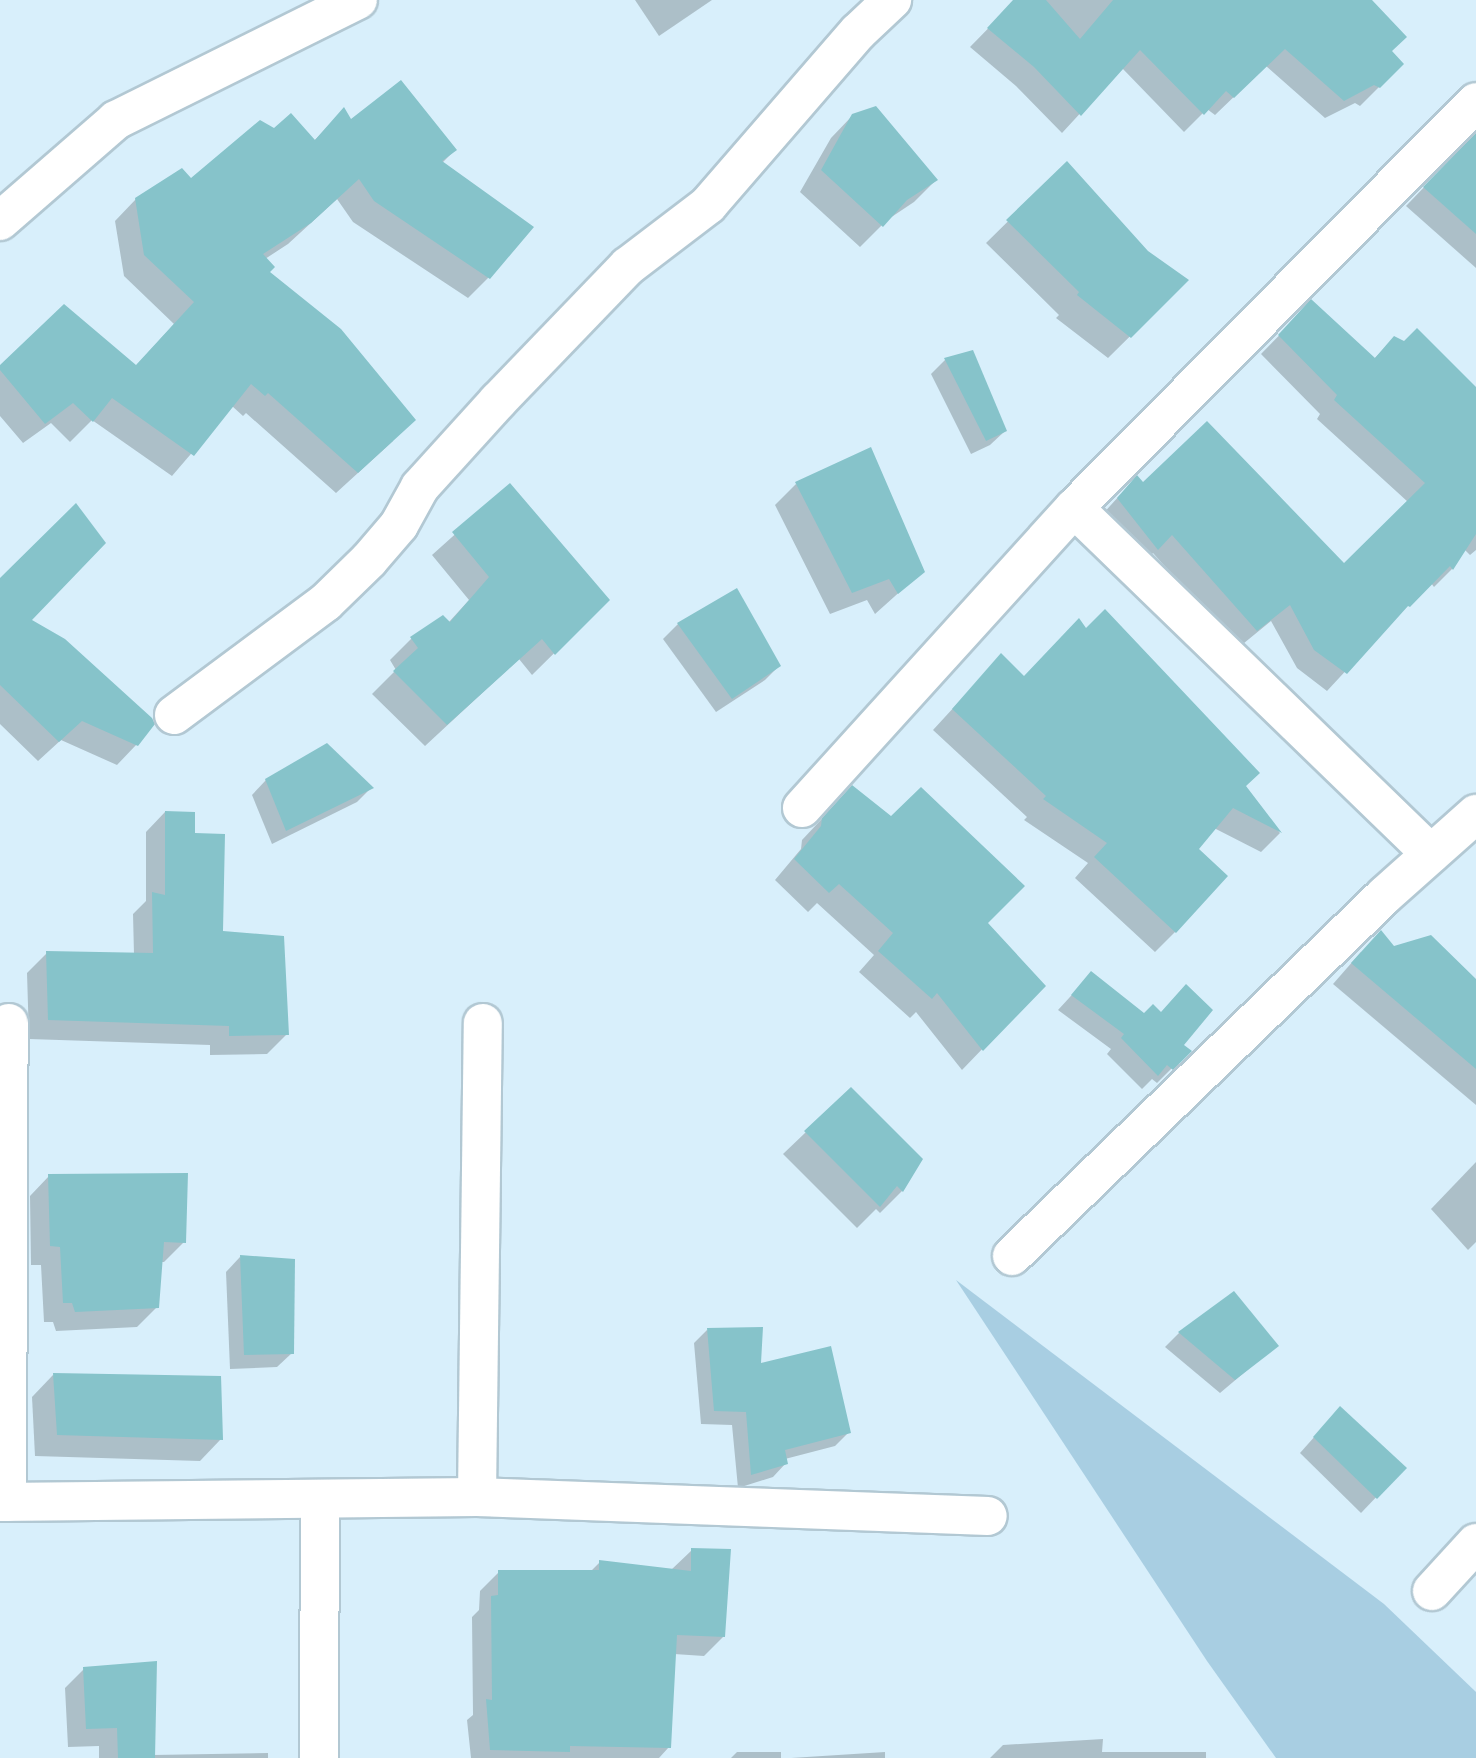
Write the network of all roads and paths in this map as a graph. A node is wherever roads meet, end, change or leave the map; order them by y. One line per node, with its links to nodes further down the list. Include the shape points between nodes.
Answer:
1 (358, 0): 4 (street, via 116,120)
2 (892, 0): 6 (street, via 858,32 708,205 628,266 498,401 420,487 399,525 369,560 290,630)
3 (1476, 102): 5 (street)
4 (0, 221)
5 (1074, 508): 7 (street); 9 (street)
6 (174, 715)
7 (802, 808)
8 (1476, 814): 9 (street)
9 (1431, 854): 12 (street)
10 (9, 1023): 15 (street)
11 (483, 1023): 13 (street)
12 (1013, 1256)
13 (477, 1497): 14 (street); 16 (street)
14 (320, 1499): 15 (street); 19 (street)
15 (3, 1502)
16 (988, 1516)
17 (1476, 1543): 18 (street)
18 (1432, 1591)
19 (319, 1758)

